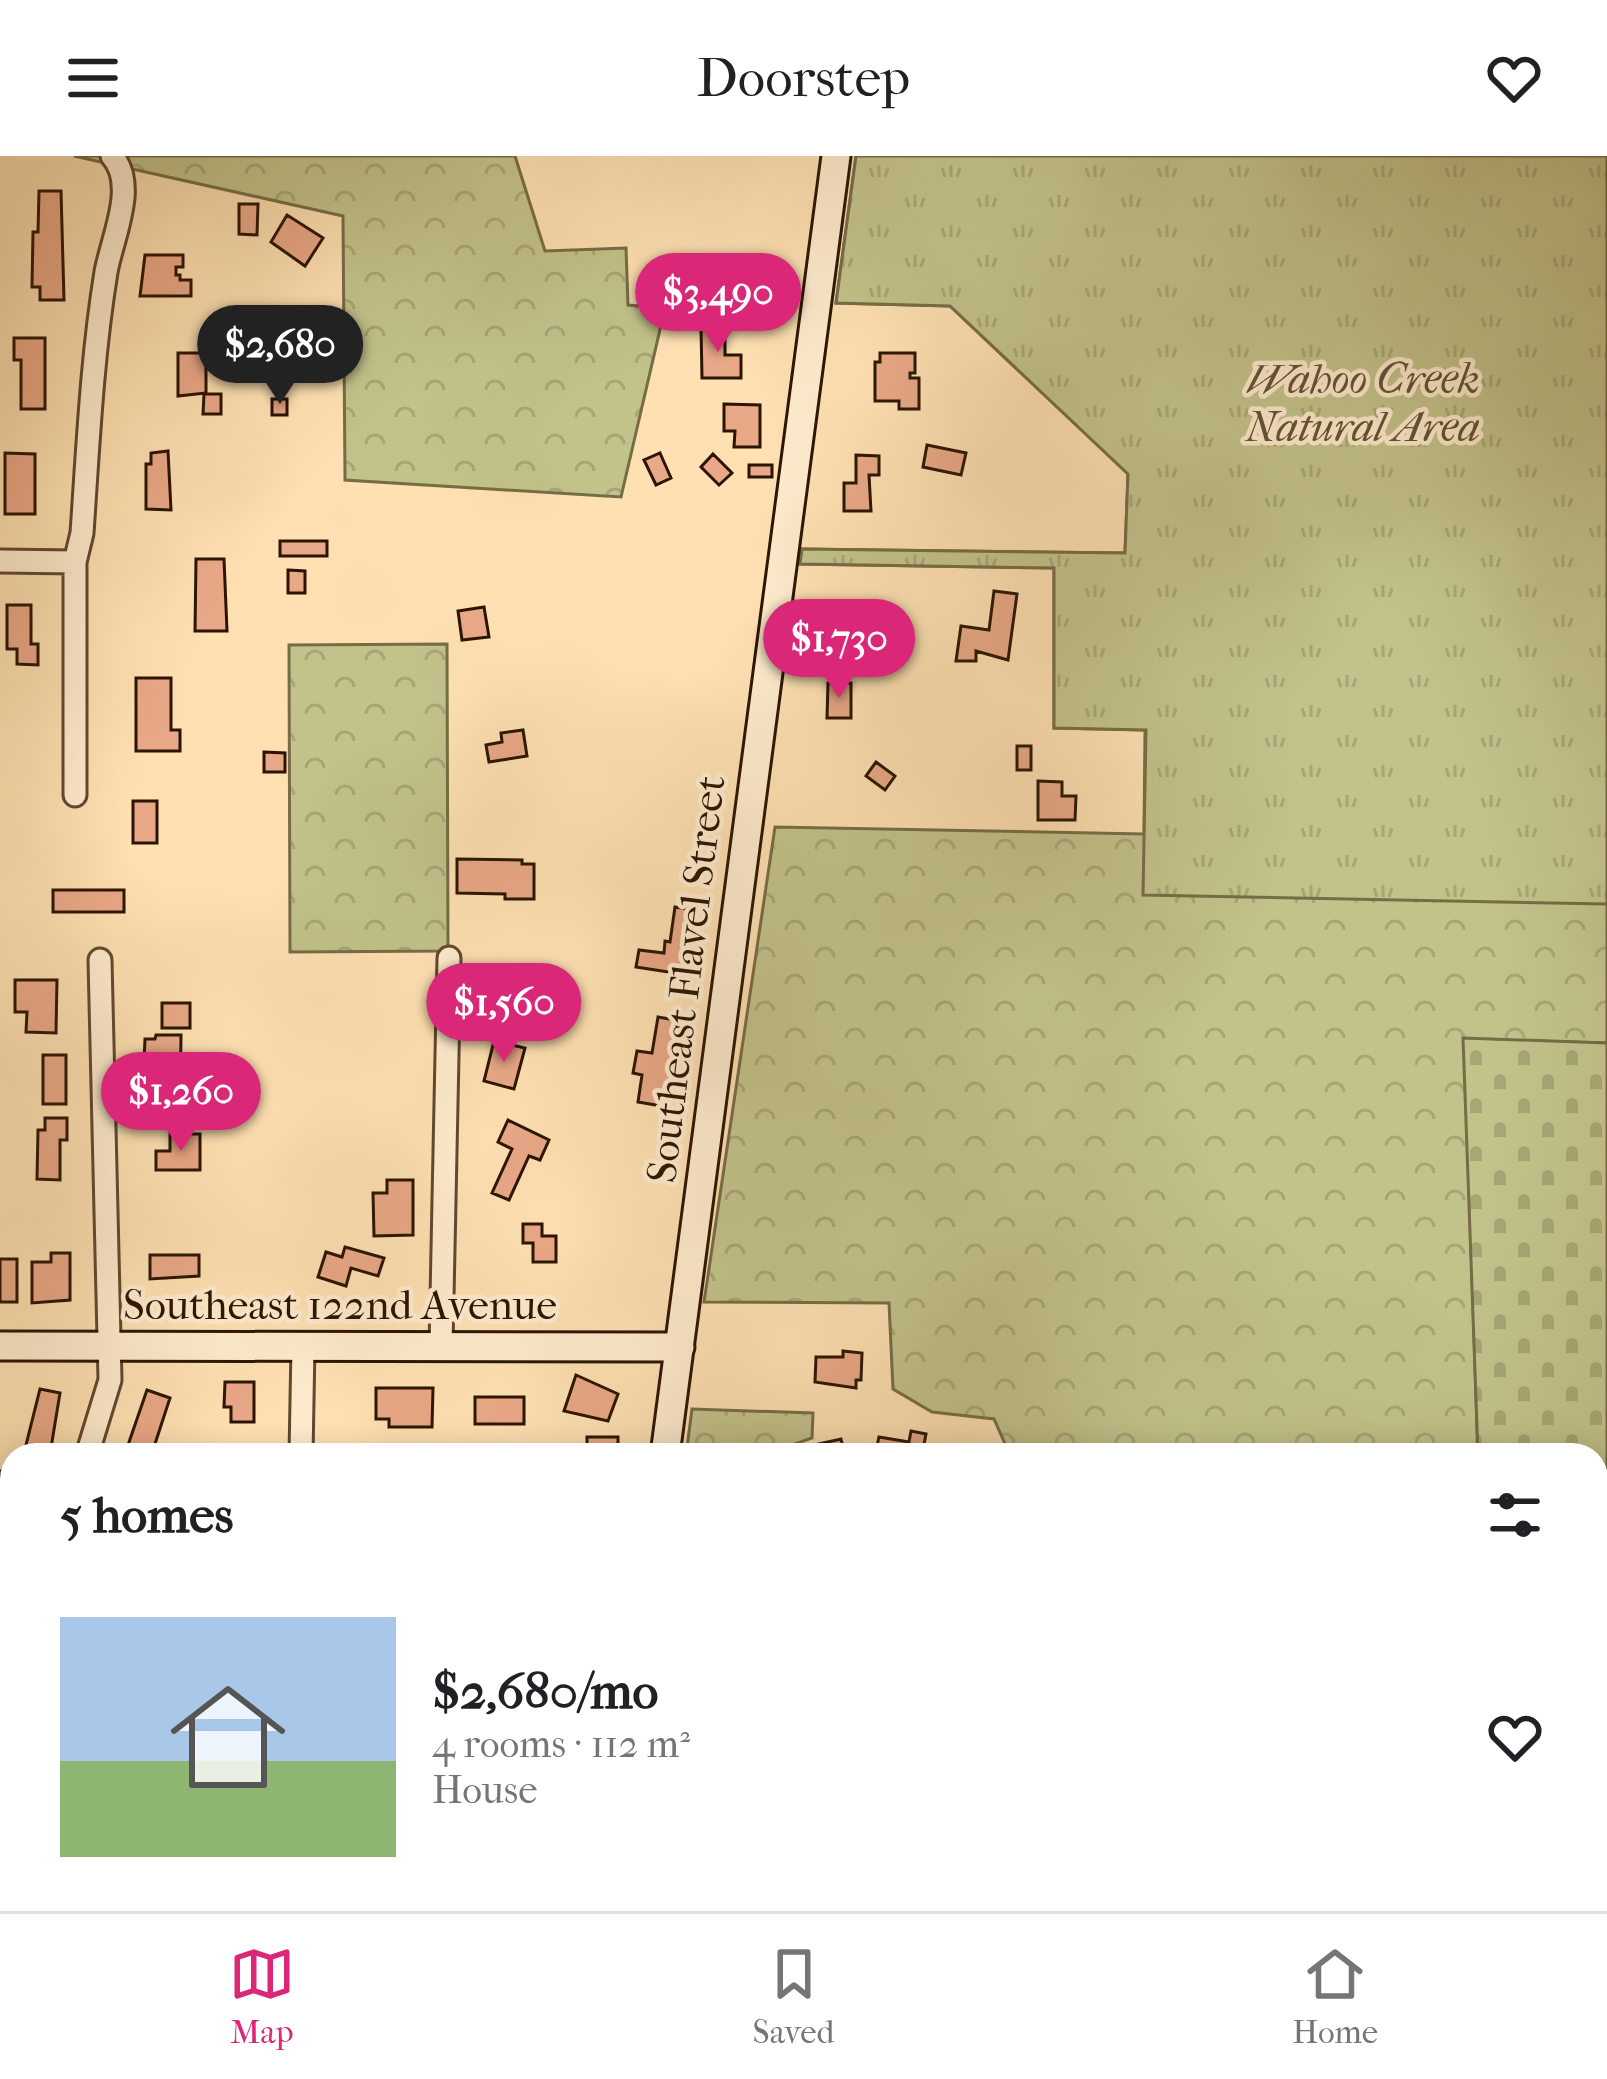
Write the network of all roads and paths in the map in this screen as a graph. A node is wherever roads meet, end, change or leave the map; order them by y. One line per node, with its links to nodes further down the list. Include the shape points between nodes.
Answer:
1 (112, 156): 4 (street, via 124,182 106,272)
2 (836, 156): 12 (street, Southeast Flavel Street)
3 (0, 561): 4 (street)
4 (75, 562): 5 (street)
5 (75, 795)
6 (449, 958): 11 (street)
7 (100, 960): 9 (street)
8 (0, 1346): 9 (street, Southeast 122nd Avenue)
9 (111, 1346): 10 (street, Southeast 122nd Avenue); 13 (street)
10 (302, 1346): 11 (street, Southeast 122nd Avenue); 14 (street)
11 (441, 1346): 12 (street, Southeast 122nd Avenue)
12 (680, 1347): 15 (street, Southeast Flavel Street)
13 (91, 1443)
14 (301, 1443)
15 (667, 1443)

